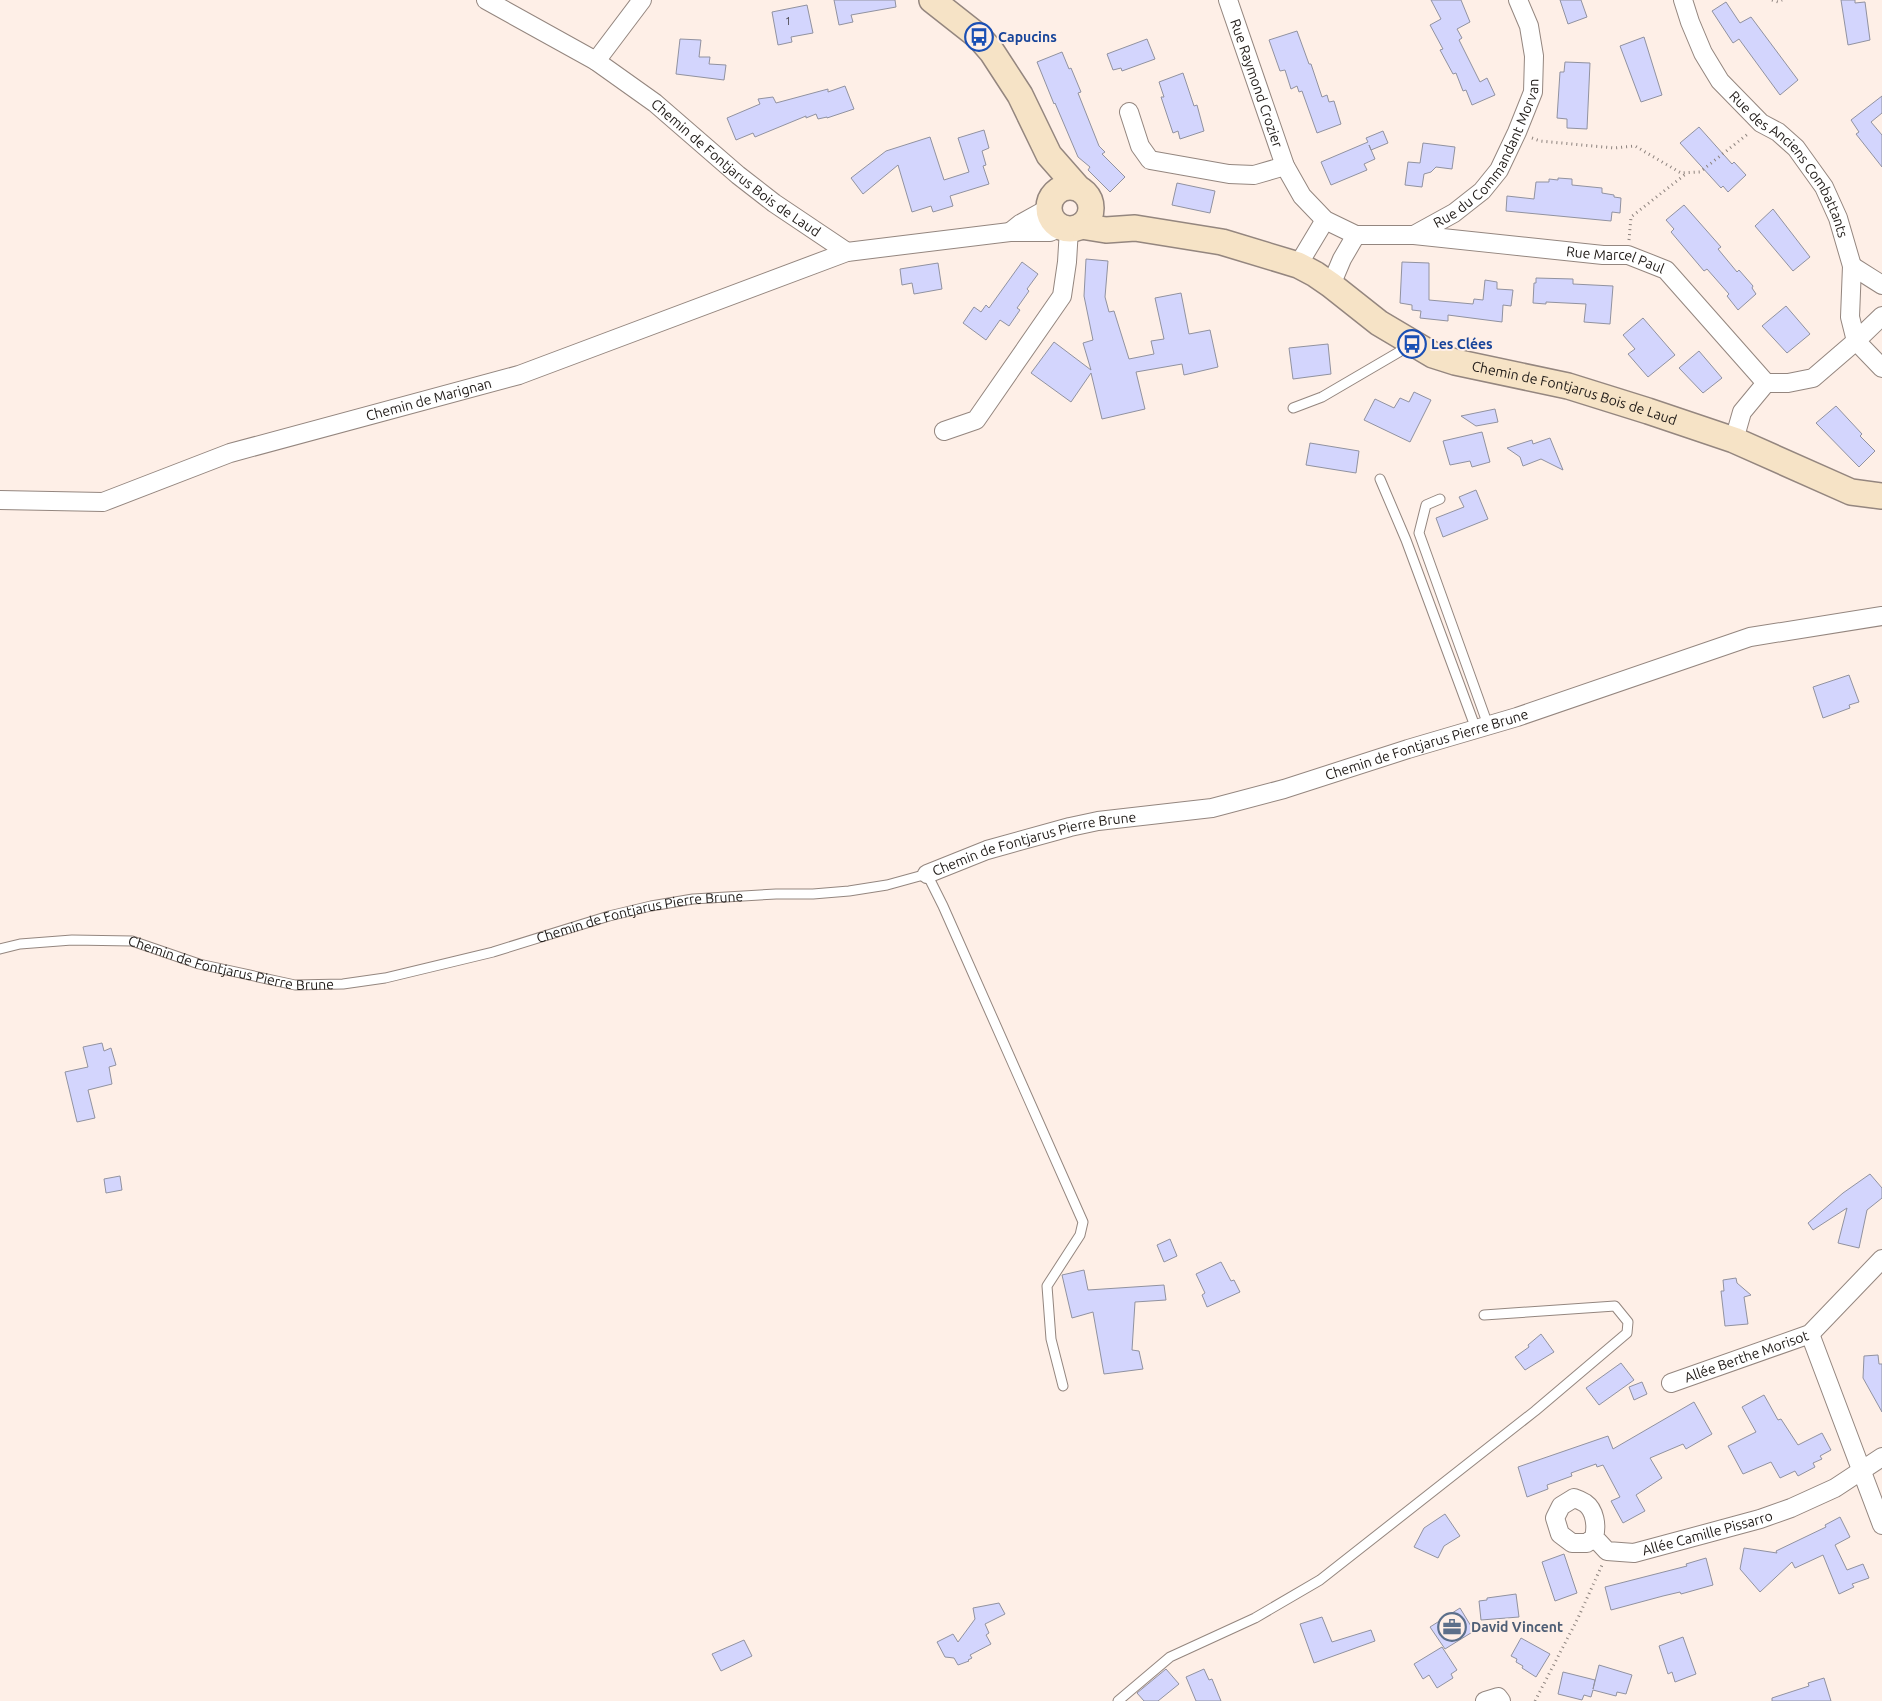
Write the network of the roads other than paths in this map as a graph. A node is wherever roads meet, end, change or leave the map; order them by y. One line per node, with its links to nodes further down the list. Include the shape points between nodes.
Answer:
1 (486, 0): 7 (street, Chemin de Fontjarus Bois de Laud)
2 (642, 0): 7 (street)
3 (932, 0): 10 (street, via 979,36 992,52 1020,95 1049,155)
4 (1228, 0): 9 (street, Rue Raymond Crozier)
5 (1518, 0): 13 (street, Rue du Commandant Morvan, via 1530,26 1534,56 1533,92 1517,132 1499,170 1482,192 1454,213)
6 (1683, 0): 16 (street, Rue des Anciens Combattants, via 1703,54 1720,82 1761,123 1778,132 1796,148 1824,186 1838,218)
7 (596, 60): 14 (street, Chemin de Fontjarus Bois de Laud, via 655,103 774,203)
8 (1129, 112): 9 (street, Rue Raymond Crozier, via 1140,146 1150,160 1229,174 1254,175)
9 (1285, 166): 11 (street, Rue Raymond Crozier, via 1302,196)
10 (1069, 210): 14 (street, via 1026,220 1010,232); 15 (street, Chemin de Fontjarus Bois de Laud, via 1106,230 1135,228 1222,242); 25 (street, via 1062,296 976,420)
11 (1325, 220): 12 (street, Rue du Commandant Morvan); 15 (street)
12 (1356, 235): 13 (street, Rue du Commandant Morvan); 17 (street)
13 (1414, 235): 23 (street, Rue Marcel Paul, via 1628,255 1666,270)
14 (848, 252): 30 (street, Chemin de Marignan, via 519,375 230,453 102,502)
15 (1298, 265): 17 (street, Chemin de Fontjarus Bois de Laud)
16 (1852, 266): 18 (street); 21 (street, Rue des Anciens Combattants, via 1850,317)
17 (1331, 285): 20 (street, Chemin de Fontjarus Bois de Laud)
18 (1882, 285)
19 (1882, 316): 21 (street)
20 (1406, 340): 24 (lane, via 1398,352 1322,398); 26 (street, Chemin de Fontjarus Bois de Laud, via 1454,362 1568,386)
21 (1856, 341): 22 (street); 23 (street, via 1813,378)
22 (1882, 368)
23 (1766, 383): 26 (street, via 1742,412)
24 (1293, 408)
25 (944, 430)
26 (1734, 440): 28 (street, Chemin de Fontjarus Bois de Laud, via 1851,492)
27 (1380, 479): 32 (lane)
28 (1882, 496)
29 (1440, 499): 32 (lane, via 1426,505 1419,533)
30 (0, 500)
31 (1882, 616): 32 (street, Chemin de Fontjarus Pierre Brune, via 1750,637)
32 (1482, 727): 33 (street, Chemin de Fontjarus Pierre Brune, via 1241,801 1212,808 1098,820 987,850)
33 (927, 874): 34 (lane, Chemin de Fontjarus Pierre Brune, via 850,891 693,899 650,906 493,952 385,978 343,984 295,985 200,964 132,941 72,940); 39 (lane, via 1083,1222 1080,1235 1048,1286 1050,1339)
34 (0, 949)
35 (1882, 1259): 37 (street, Allée Berthe Morisot)
36 (1484, 1314): 44 (lane, via 1615,1306 1628,1322 1627,1333 1535,1411 1320,1580 1255,1618 1170,1656)
37 (1810, 1334): 38 (street, Allée Berthe Morisot); 41 (street)
38 (1671, 1383)
39 (1063, 1386)
40 (1882, 1457): 41 (street, Allée Camille Pissarro)
41 (1861, 1472): 42 (street); 43 (street, Allée Camille Pissarro, via 1836,1488 1791,1508 1634,1554 1607,1552)
42 (1882, 1526)
43 (1594, 1537): 43 (street, via 1587,1543 1572,1543 1560,1534 1555,1518 1561,1506 1574,1498 1586,1503 1594,1516)
44 (1118, 1701)
45 (1485, 1701): 46 (street, via 1498,1697)
46 (1501, 1701)

